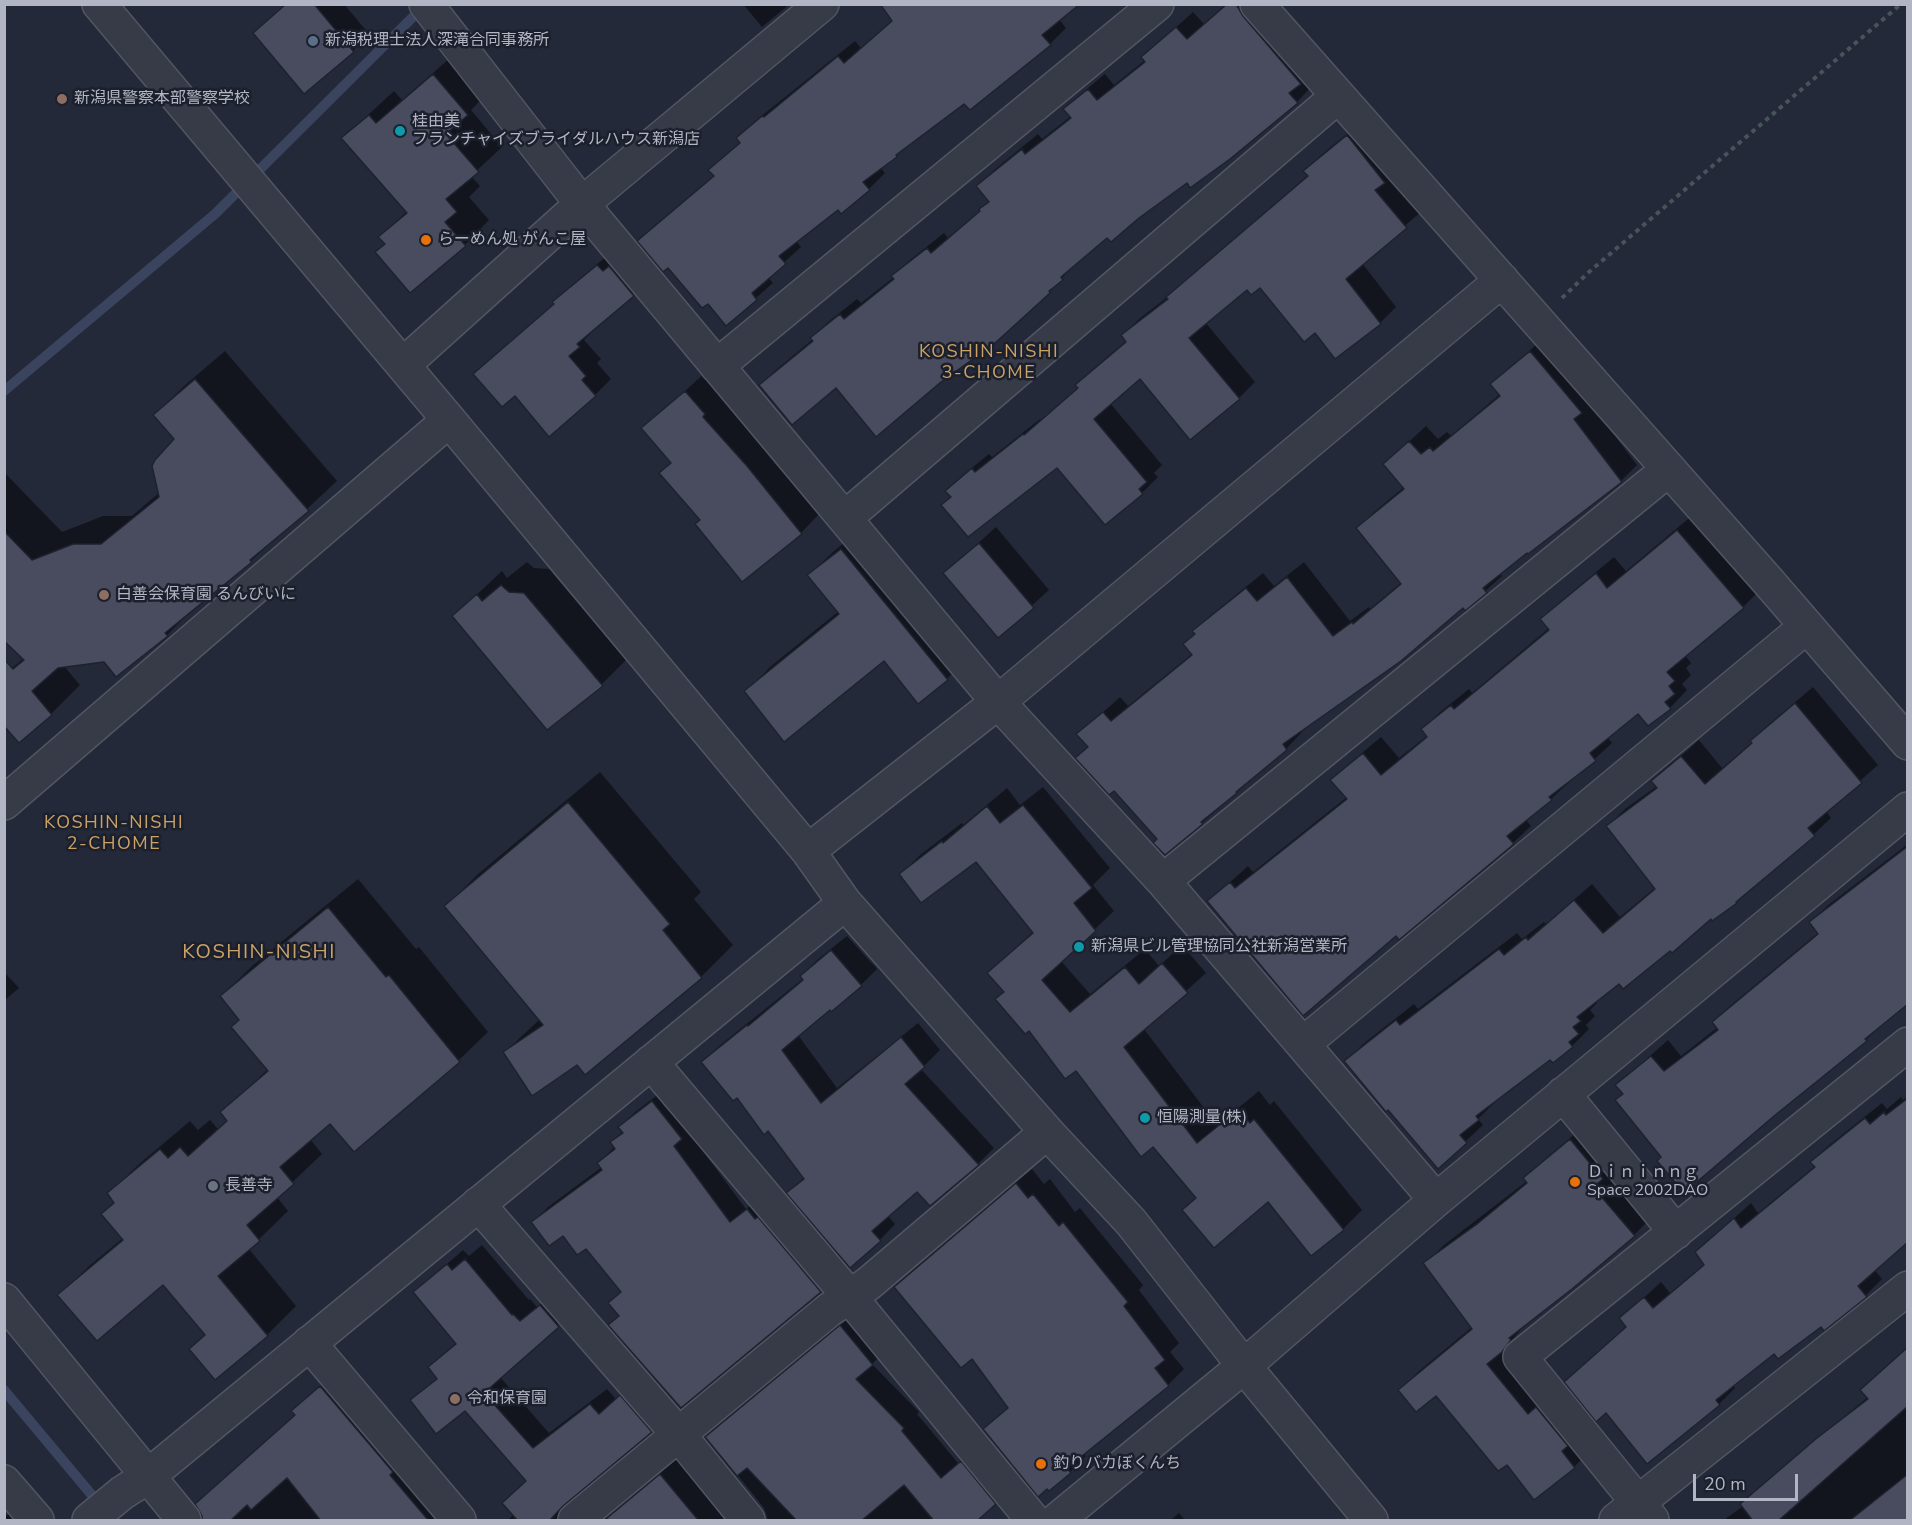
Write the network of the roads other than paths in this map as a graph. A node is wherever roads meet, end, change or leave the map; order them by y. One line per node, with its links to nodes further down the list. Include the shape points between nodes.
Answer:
1 (99, 4): 9 (street)
2 (426, 4): 7 (street)
3 (822, 4): 7 (street)
4 (1157, 4): 10 (street)
5 (1257, 4): 6 (street)
6 (1338, 96): 8 (street); 13 (street)
7 (582, 204): 9 (street); 10 (street)
8 (1502, 280): 12 (street); 15 (street)
9 (403, 365): 11 (street)
10 (717, 366): 13 (street)
11 (449, 420): 17 (street); 19 (street)
12 (1669, 469): 14 (street); 20 (street)
13 (845, 518): 15 (street)
14 (1808, 626): 16 (street); 22 (street)
15 (998, 702): 19 (street); 20 (street)
16 (1908, 743)
17 (4, 803)
18 (1908, 809): 25 (street)
19 (808, 851): 21 (street)
20 (1163, 881): 22 (street)
21 (845, 903): 24 (street); 26 (street)
22 (1303, 1044): 27 (street)
23 (1908, 1044): 29 (street)
24 (651, 1062): 28 (street); 31 (street)
25 (1563, 1094): 27 (street); 29 (street)
26 (1047, 1132): 31 (street); 34 (street, via 1131,1222)
27 (1436, 1200): 34 (street)
28 (478, 1204): 33 (street); 35 (street)
29 (1676, 1232): 38 (street, via 1520,1357)
30 (1908, 1288): 38 (street)
31 (849, 1296): 35 (street); 45 (street)
32 (4, 1300): 37 (street)
33 (309, 1343): 37 (street); 42 (street)
34 (1244, 1366): 46 (street); 47 (street)
35 (679, 1435): 43 (street); 44 (street)
36 (4, 1482): 39 (street)
37 (135, 1485): 40 (street); 41 (street)
38 (1635, 1515)
39 (37, 1521)
40 (89, 1521)
41 (184, 1521)
42 (459, 1521)
43 (575, 1521)
44 (748, 1521)
45 (1033, 1521)
46 (1057, 1521)
47 (1371, 1521)

